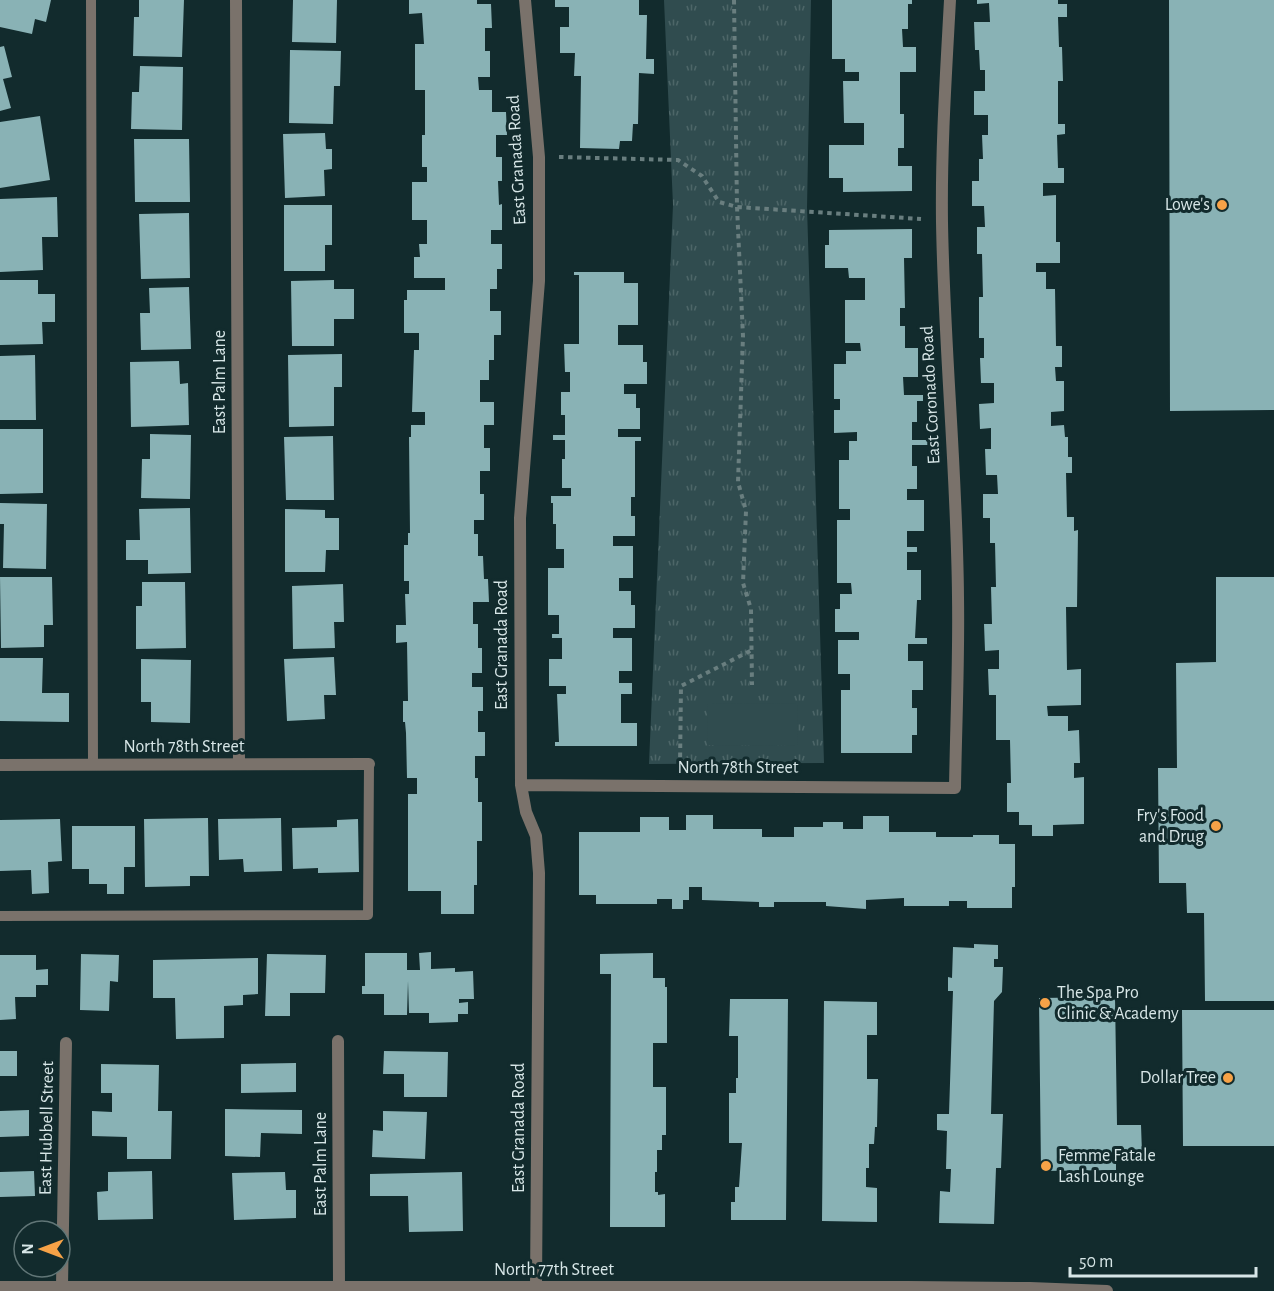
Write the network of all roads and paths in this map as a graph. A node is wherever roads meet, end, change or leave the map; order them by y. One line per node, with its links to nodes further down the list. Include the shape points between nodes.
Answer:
1 (91, 0): 14 (lane)
2 (236, 0): 11 (street, East Palm Lane)
3 (525, 0): 16 (street, East Granada Road, via 539,157 539,281 520,518)
4 (734, 0): 7 (path)
5 (950, 0): 17 (street, East Coronado Road, via 942,219 958,598)
6 (559, 157): 7 (path, via 678,160 702,176 719,202)
7 (737, 207): 8 (path); 9 (path, via 743,336 738,482 746,511 743,583 751,609)
8 (921, 219)
9 (752, 650): 10 (path); 15 (path, via 681,686)
10 (752, 685)
11 (239, 764): 12 (street, North 78th Street); 14 (street, North 78th Street)
12 (369, 764): 18 (lane, via 368,915)
13 (0, 765): 14 (street, North 78th Street)
14 (93, 765)
15 (680, 766)
16 (520, 785): 17 (street, North 78th Street); 24 (street, East Granada Road, via 536,836 539,873)
17 (955, 788)
18 (0, 916)
19 (338, 1041): 23 (street, East Palm Lane)
20 (66, 1042): 22 (street, East Hubbell Street)
21 (0, 1287): 22 (street, North 77th Street)
22 (62, 1287): 23 (street, North 77th Street)
23 (339, 1287): 24 (street, North 77th Street)
24 (536, 1288): 25 (street, North 77th Street)
25 (1107, 1291)

